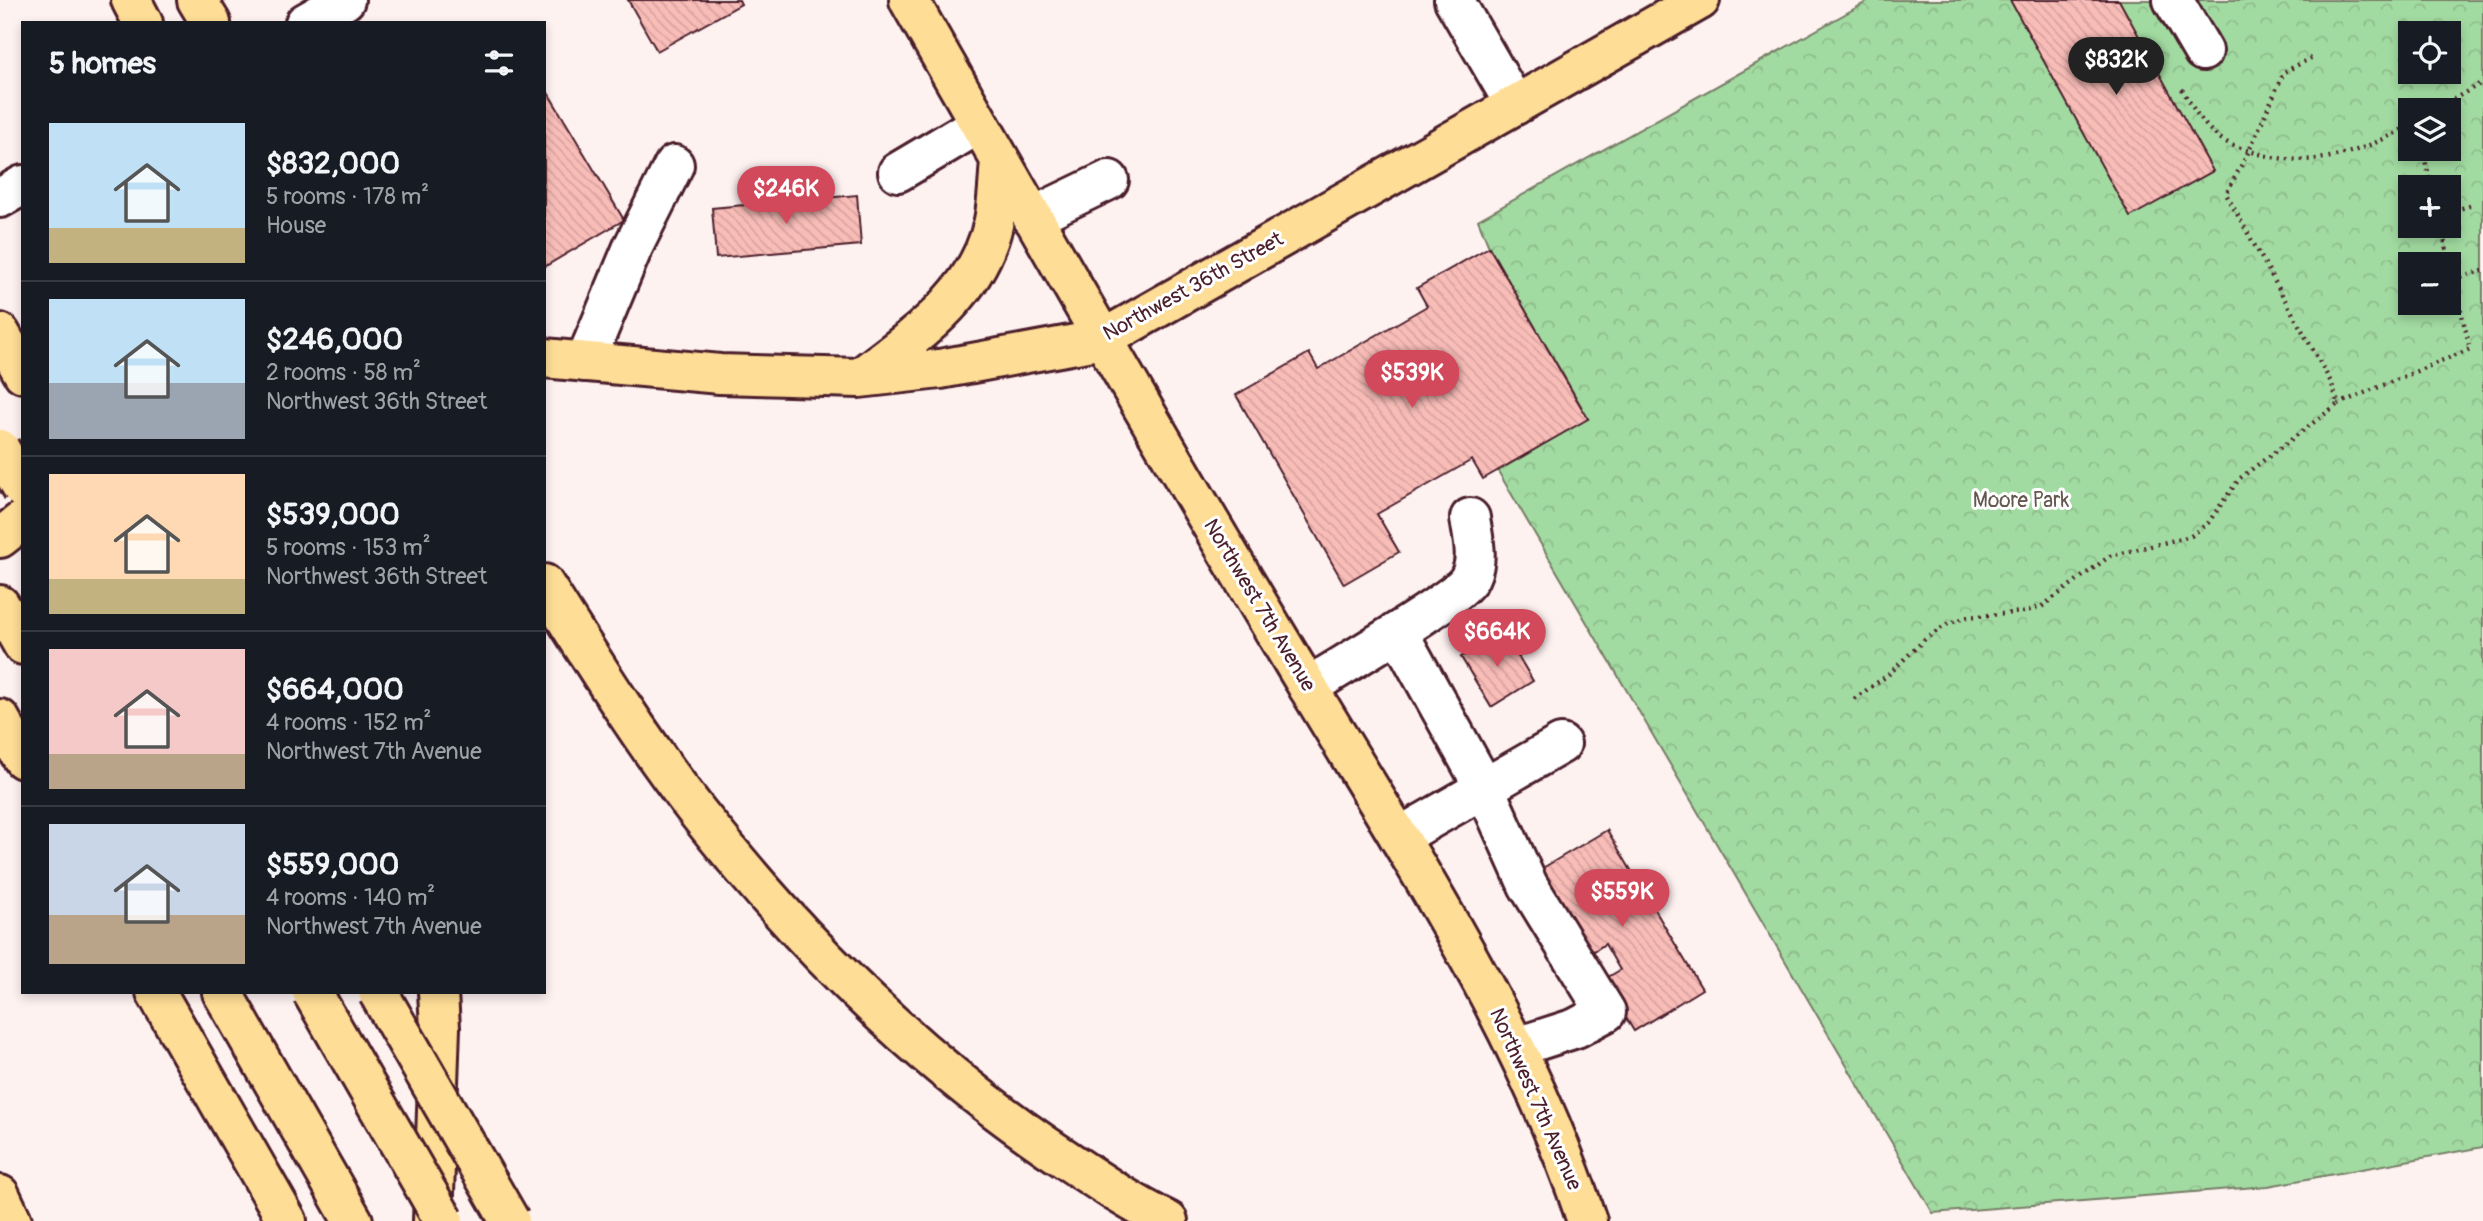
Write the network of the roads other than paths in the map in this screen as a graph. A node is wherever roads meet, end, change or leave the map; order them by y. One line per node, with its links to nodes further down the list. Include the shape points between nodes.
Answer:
1 (131, 0): 7 (main road)
2 (197, 0): 8 (main road)
3 (909, 0): 11 (main road, Northwest 7th Avenue)
4 (1454, 0): 10 (street)
5 (1700, 0): 10 (main road, Northwest 36th Street)
6 (2173, 0): 9 (street)
7 (143, 21)
8 (210, 21)
9 (2203, 51)
10 (1515, 105): 20 (main road, Northwest 36th Street)
11 (979, 124): 12 (main road, Northwest 7th Avenue); 14 (street)
12 (1000, 161): 18 (main road, Northwest 7th Avenue); 24 (main road, via 993,226 972,276 933,323)
13 (674, 165): 22 (street, via 633,247)
14 (898, 172)
15 (1109, 180): 18 (street)
16 (21, 186): 17 (street)
17 (0, 198)
18 (1032, 217): 20 (main road, Northwest 7th Avenue)
19 (0, 333): 23 (main road)
20 (1103, 339): 24 (main road, Northwest 36th Street, via 940,369); 35 (main road, Northwest 7th Avenue)
21 (546, 358): 22 (main road, Northwest 36th Street)
22 (585, 362): 24 (main road, Northwest 36th Street)
23 (21, 370)
24 (859, 378)
25 (21, 437): 26 (main road)
26 (0, 450): 27 (main road, bridge)
27 (21, 486)
28 (1471, 518): 33 (street, via 1476,560 1469,581)
29 (21, 522): 30 (main road)
30 (0, 538)
31 (546, 587): 54 (main road, via 698,813 848,983 924,1053 1005,1117 1083,1171)
32 (0, 606): 34 (main road)
33 (1398, 632): 35 (street); 39 (street)
34 (21, 642)
35 (1308, 687): 40 (main road, Northwest 7th Avenue)
36 (0, 719): 38 (main road)
37 (1561, 744): 39 (street)
38 (21, 756)
39 (1485, 789): 40 (street); 46 (street, via 1528,885 1606,1012 1576,1028)
40 (1399, 837): 46 (main road, Northwest 7th Avenue)
41 (157, 994): 48 (main road)
42 (223, 994): 50 (main road)
43 (313, 994): 52 (main road, bridge)
44 (379, 994): 53 (main road, bridge)
45 (438, 994): 51 (main road)
46 (1517, 1047): 55 (main road, Northwest 7th Avenue)
47 (0, 1195): 49 (main road)
48 (281, 1210)
49 (12, 1221)
50 (353, 1221)
51 (433, 1221)
52 (444, 1221)
53 (510, 1221)
54 (1168, 1221)
55 (1587, 1221)

